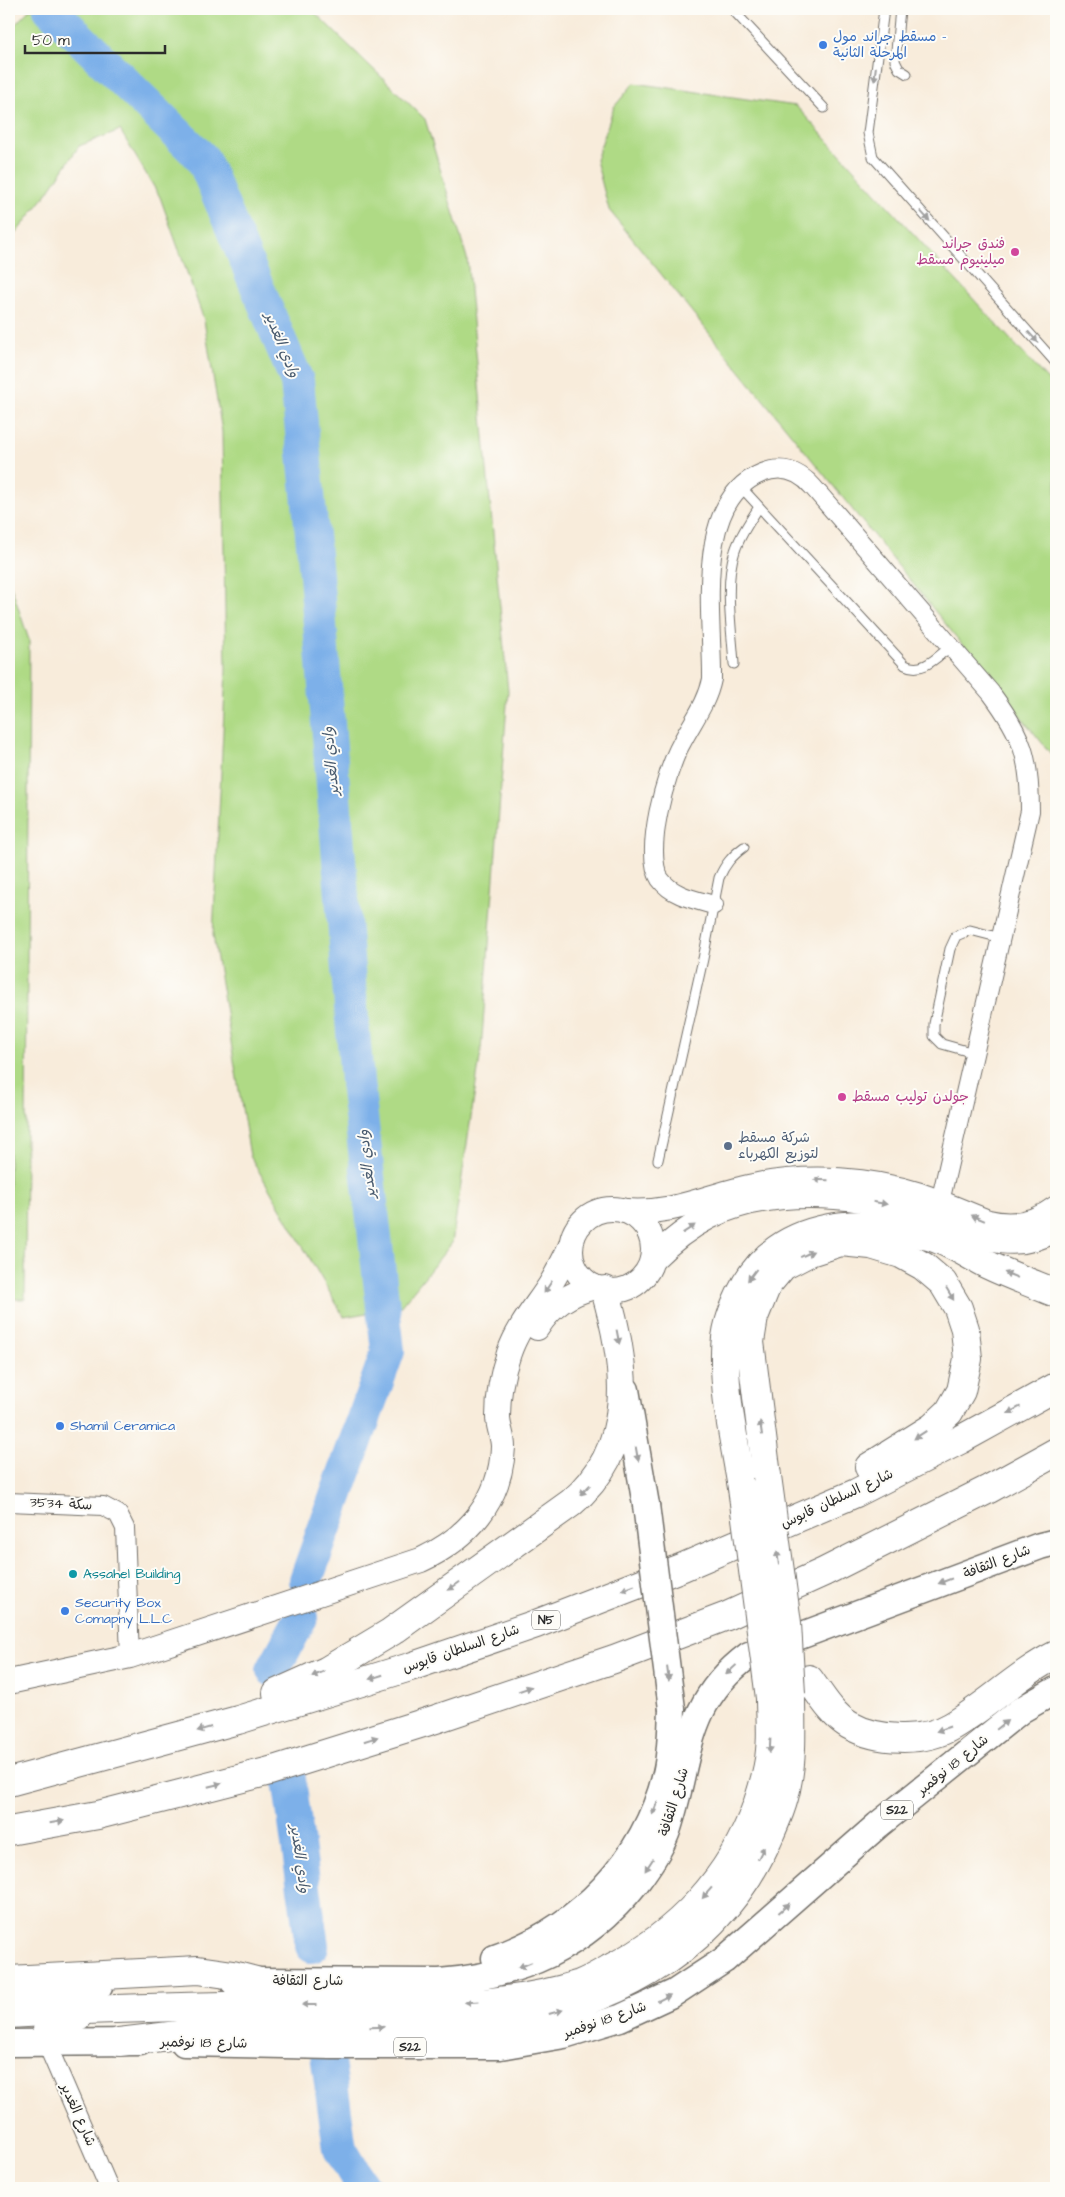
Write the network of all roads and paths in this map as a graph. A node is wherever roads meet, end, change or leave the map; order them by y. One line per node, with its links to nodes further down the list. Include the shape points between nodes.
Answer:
1 (732, 9): 5 (lane)
2 (884, 9): 6 (lane, one-way to 6, via 868,133 873,156)
3 (900, 9): 4 (lane, via 895,60 899,69)
4 (907, 74)
5 (824, 108)
6 (1056, 363)
7 (741, 486): 8 (lane); 9 (street, via 770,470 782,469 805,478); 12 (street, via 721,515 714,546 710,692 680,744 667,776 658,810 654,863 660,879 673,892)
8 (759, 507): 9 (lane, via 905,666 919,669); 10 (lane, via 734,552 731,569)
9 (951, 646): 13 (street, via 1010,719 1024,748 1030,779 1030,811)
10 (734, 664)
11 (744, 847): 12 (lane, via 724,866)
12 (714, 905): 15 (lane)
13 (1001, 938): 14 (street); 14 (lane, via 977,931 962,932 956,936 950,949 934,1036 942,1044)
14 (974, 1053): 16 (street)
15 (658, 1160)
16 (940, 1202): 17 (street, one-way to 16, via 1035,1221 1012,1226 988,1222); 18 (street, one-way to 18, via 890,1187 810,1180 758,1185 666,1210)
17 (1056, 1208)
18 (625, 1211): 20 (street, via 605,1210 590,1215 579,1226); 21 (street, via 635,1215 649,1230 654,1250)
19 (1056, 1229): 21 (street, one-way to 19, via 679,1236 709,1217 743,1205 785,1198 836,1197 886,1204 997,1242 1027,1241)
20 (571, 1245): 22 (street, via 574,1265 586,1282); 26 (street, one-way to 26, via 550,1284 526,1316 508,1355 498,1417)
21 (652, 1260): 22 (street, via 648,1270 634,1285 615,1291)
22 (600, 1289): 24 (highway, one-way to 24, via 616,1327); 26 (street, via 576,1293 558,1303 534,1333 518,1368 509,1419)
23 (1056, 1293): 34 (highway, one-way to 34, bridge, via 994,1268 929,1236 881,1226 838,1226 794,1238 765,1257 748,1280 729,1319 726,1385 742,1488)
24 (622, 1372): 36 (highway, one-way to 36, via 614,1440 600,1473 582,1494 391,1632 326,1671 271,1696); 41 (main road, one-way to 41, bridge, via 646,1504 672,1710 667,1766 653,1814 625,1862 600,1893 544,1936 480,1964 431,1975)
25 (1056, 1387): 30 (highway, شارع السلطان قابوس / N5, one-way to 30, via 856,1493)
26 (503, 1434): 32 (street, via 501,1463 486,1506 464,1533 444,1548 420,1560)
27 (1056, 1452): 38 (highway, one-way to 27, via 98,1815 270,1771 614,1659 727,1616 824,1572)
28 (9, 1502): 32 (street, سكة 3534, via 103,1506 118,1514 125,1528)
29 (1051, 1542): 41 (main road, شارع الثقافة, one-way to 41, via 749,1655 734,1666 720,1680 699,1714 668,1830 656,1853 642,1875 607,1915 566,1946 519,1968 466,1980)
30 (683, 1567): 34 (highway, one-way to 30, bridge, via 787,1623 767,1476 750,1342 754,1317 767,1285 783,1266 810,1252 841,1242 871,1245 901,1254 923,1266 943,1283 958,1308 965,1329 968,1359 961,1391 949,1412 894,1453); 36 (highway, شارع السلطان قابوس / N5, one-way to 36, via 536,1624)
31 (1056, 1655): 34 (highway, one-way to 34, via 951,1727 922,1736 868,1733 848,1725 831,1709)
32 (130, 1656): 33 (street)
33 (9, 1682)
34 (790, 1690): 43 (highway, one-way to 43, via 750,1825 710,1890 684,1919 654,1943 581,1983 504,1999 450,2004); 47 (highway, one-way to 34, via 220,2030 505,2022 574,2007 629,1983 686,1946 715,1919 760,1857 776,1822 787,1785 792,1747)
35 (1056, 1690): 47 (main road, شارع 18 نوفمبر / S22, one-way to 35, via 491,2046 564,2035 620,2018 674,1994 724,1960 886,1819 1021,1710)
36 (238, 1720): 37 (highway, شارع السلطان قابوس / N5, one-way to 37)
37 (9, 1782)
38 (9, 1831)
39 (9, 1980): 40 (highway, via 198,1970)
40 (256, 1981): 41 (main road, شارع الثقافة); 42 (main road, شارع الثقافة, via 143,1982)
41 (368, 1982)
42 (9, 2000)
43 (155, 2006): 44 (highway); 46 (highway, via 138,2015 60,2019 48,2028)
44 (9, 2014)
45 (9, 2042): 46 (main road)
46 (46, 2042): 47 (main road, شارع 18 نوفمبر / S22); 48 (street, شارع الغدير)
47 (119, 2042)
48 (109, 2188)

